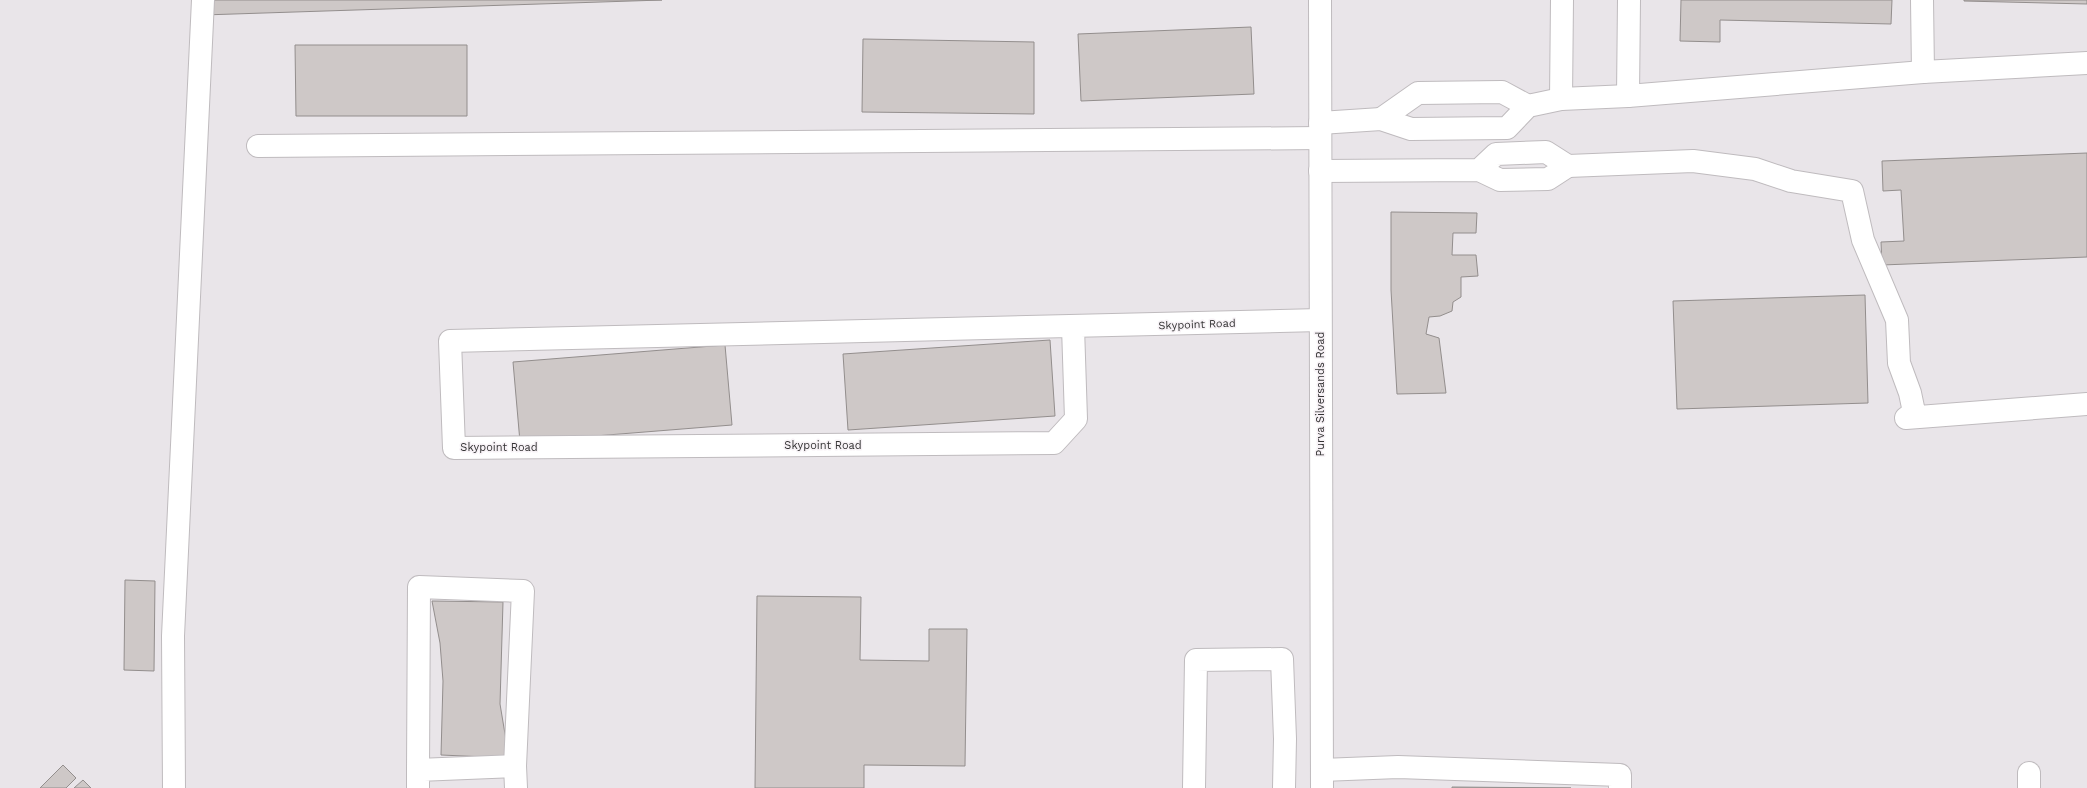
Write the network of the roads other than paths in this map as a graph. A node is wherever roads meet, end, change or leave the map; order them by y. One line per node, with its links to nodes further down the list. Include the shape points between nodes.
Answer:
1 (203, 0): 21 (street, via 173,636)
2 (1320, 0): 12 (street, Purva Silversands Road)
3 (1562, 0): 9 (street)
4 (1629, 0): 8 (street)
5 (1922, 0): 7 (street)
6 (2087, 63): 7 (street)
7 (1923, 72): 8 (street)
8 (1628, 96): 9 (street)
9 (1560, 99): 10 (street)
10 (1528, 106): 11 (street, via 1507,128 1411,129); 11 (street, via 1502,92 1418,93)
11 (1382, 119): 12 (street)
12 (1320, 130): 13 (street); 14 (street, Purva Silversands Road)
13 (258, 146)
14 (1320, 171): 15 (street, Purva Silversands Road); 17 (street, via 1479,170 1496,154 1546,152 1568,166 1693,161 1755,169 1791,181 1852,191 1863,240 1897,320 1899,363 1914,412 1906,418)
15 (1320, 320): 16 (street, Skypoint Road); 20 (street, Purva Silversands Road)
16 (1073, 326): 16 (street, Skypoint Road, via 450,341 454,448 1054,443 1076,419)
17 (2087, 404)
18 (515, 766): 19 (street); 19 (street, via 523,591 419,587); 22 (street)
19 (418, 779)
20 (1322, 779): 25 (street, via 1398,767 1620,775)
21 (174, 788)
22 (516, 788)
23 (1194, 788): 24 (street, via 1196,660 1282,659)
24 (1284, 788)
25 (1620, 788)

